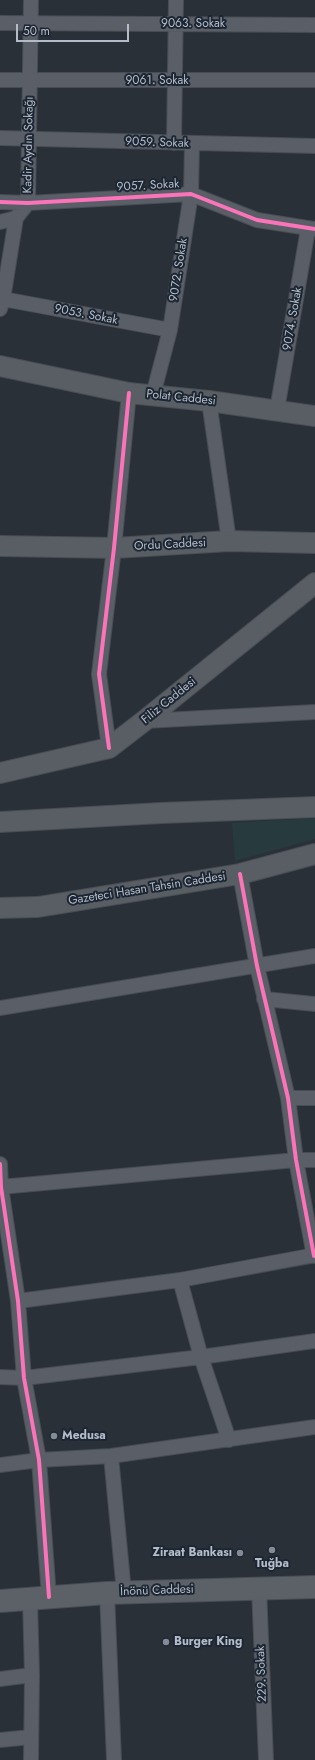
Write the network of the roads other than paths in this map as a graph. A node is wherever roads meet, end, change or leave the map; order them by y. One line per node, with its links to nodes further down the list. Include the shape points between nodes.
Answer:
1 (31, 0): 3 (street, Kadir Aydın Sokağı)
2 (176, 0): 5 (street)
3 (31, 22): 4 (street, 9063. Sokak); 5 (street, 9063. Sokak); 8 (street, Kadir Aydın Sokağı)
4 (0, 23)
5 (176, 24): 6 (street, 9063. Sokak); 10 (street)
6 (315, 25)
7 (0, 80): 8 (street, 9061. Sokak)
8 (30, 80): 10 (street, 9061. Sokak); 12 (street, Kadir Aydın Sokağı)
9 (315, 80): 10 (street, 9061. Sokak)
10 (174, 81): 13 (street)
11 (0, 138): 12 (street, 9059. Sokak)
12 (29, 138): 13 (street, 9059. Sokak); 18 (street, Kadir Aydın Sokağı)
13 (174, 143): 14 (street, 9059. Sokak)
14 (192, 144): 15 (street, 9059. Sokak); 16 (street, 9072. Sokak)
15 (315, 146)
16 (191, 194): 18 (street, 9057. Sokak); 21 (street, 9057. Sokak, via 257,220); 23 (street, 9072. Sokak)
17 (0, 202): 18 (street, 9057. Sokak)
18 (28, 203): 19 (street, Kadir Aydın Sokağı)
19 (16, 218): 20 (street); 22 (street, Kadir Aydın Sokağı)
20 (0, 222)
21 (312, 229): 28 (street, 9074. Sokak)
22 (2, 304): 23 (street, 9053. Sokak)
23 (170, 330): 26 (street, 9072. Sokak)
24 (0, 366): 25 (main road, Polat Caddesi)
25 (129, 393): 26 (main road, Polat Caddesi); 33 (street)
26 (153, 395): 27 (main road, Polat Caddesi)
27 (209, 401): 28 (main road, Polat Caddesi); 30 (street)
28 (277, 410): 29 (main road, Polat Caddesi)
29 (315, 416)
30 (229, 541): 31 (main road, Ordu Caddesi); 33 (main road, Ordu Caddesi)
31 (315, 543)
32 (0, 546): 33 (main road, Ordu Caddesi)
33 (114, 548): 37 (street, via 98,674)
34 (315, 583): 36 (main road, Filiz Caddesi)
35 (315, 712): 36 (street)
36 (144, 721): 37 (main road, Filiz Caddesi)
37 (109, 748): 38 (main road, Filiz Caddesi)
38 (0, 774)
39 (315, 806): 40 (main road)
40 (0, 822)
41 (315, 854): 42 (main road, Gazeteci Hasan Tahsin Caddesi)
42 (240, 874): 43 (main road, Gazeteci Hasan Tahsin Caddesi, via 38,907); 45 (street)
43 (0, 908)
44 (315, 956): 45 (street)
45 (257, 966): 46 (street); 48 (street)
46 (264, 999): 47 (street); 49 (street)
47 (315, 1004)
48 (0, 1008)
49 (288, 1098): 50 (street); 51 (street)
50 (315, 1098)
51 (296, 1160): 52 (street); 54 (street); 55 (street)
52 (315, 1160)
53 (0, 1164): 54 (street)
54 (1, 1187): 57 (street)
55 (314, 1256): 56 (street)
56 (180, 1280): 57 (street); 59 (street)
57 (18, 1301): 61 (street)
58 (315, 1341): 59 (street)
59 (201, 1357): 61 (street); 63 (street)
60 (0, 1377): 61 (street)
61 (24, 1378): 65 (street)
62 (315, 1427): 63 (street)
63 (229, 1440): 64 (street)
64 (111, 1456): 65 (street); 69 (street)
65 (39, 1460): 66 (street); 70 (street)
66 (0, 1465)
67 (315, 1587): 68 (main road, İnönü Caddesi)
68 (259, 1588): 69 (main road, İnönü Caddesi); 78 (street, 229. Sokak)
69 (115, 1593): 70 (main road, İnönü Caddesi); 77 (street)
70 (39, 1598): 71 (main road, İnönü Caddesi); 72 (street)
71 (0, 1601)
72 (32, 1675): 73 (street); 74 (street)
73 (0, 1679)
74 (31, 1737): 75 (street); 76 (street)
75 (0, 1740)
76 (31, 1760)
77 (114, 1760)
78 (266, 1760)

